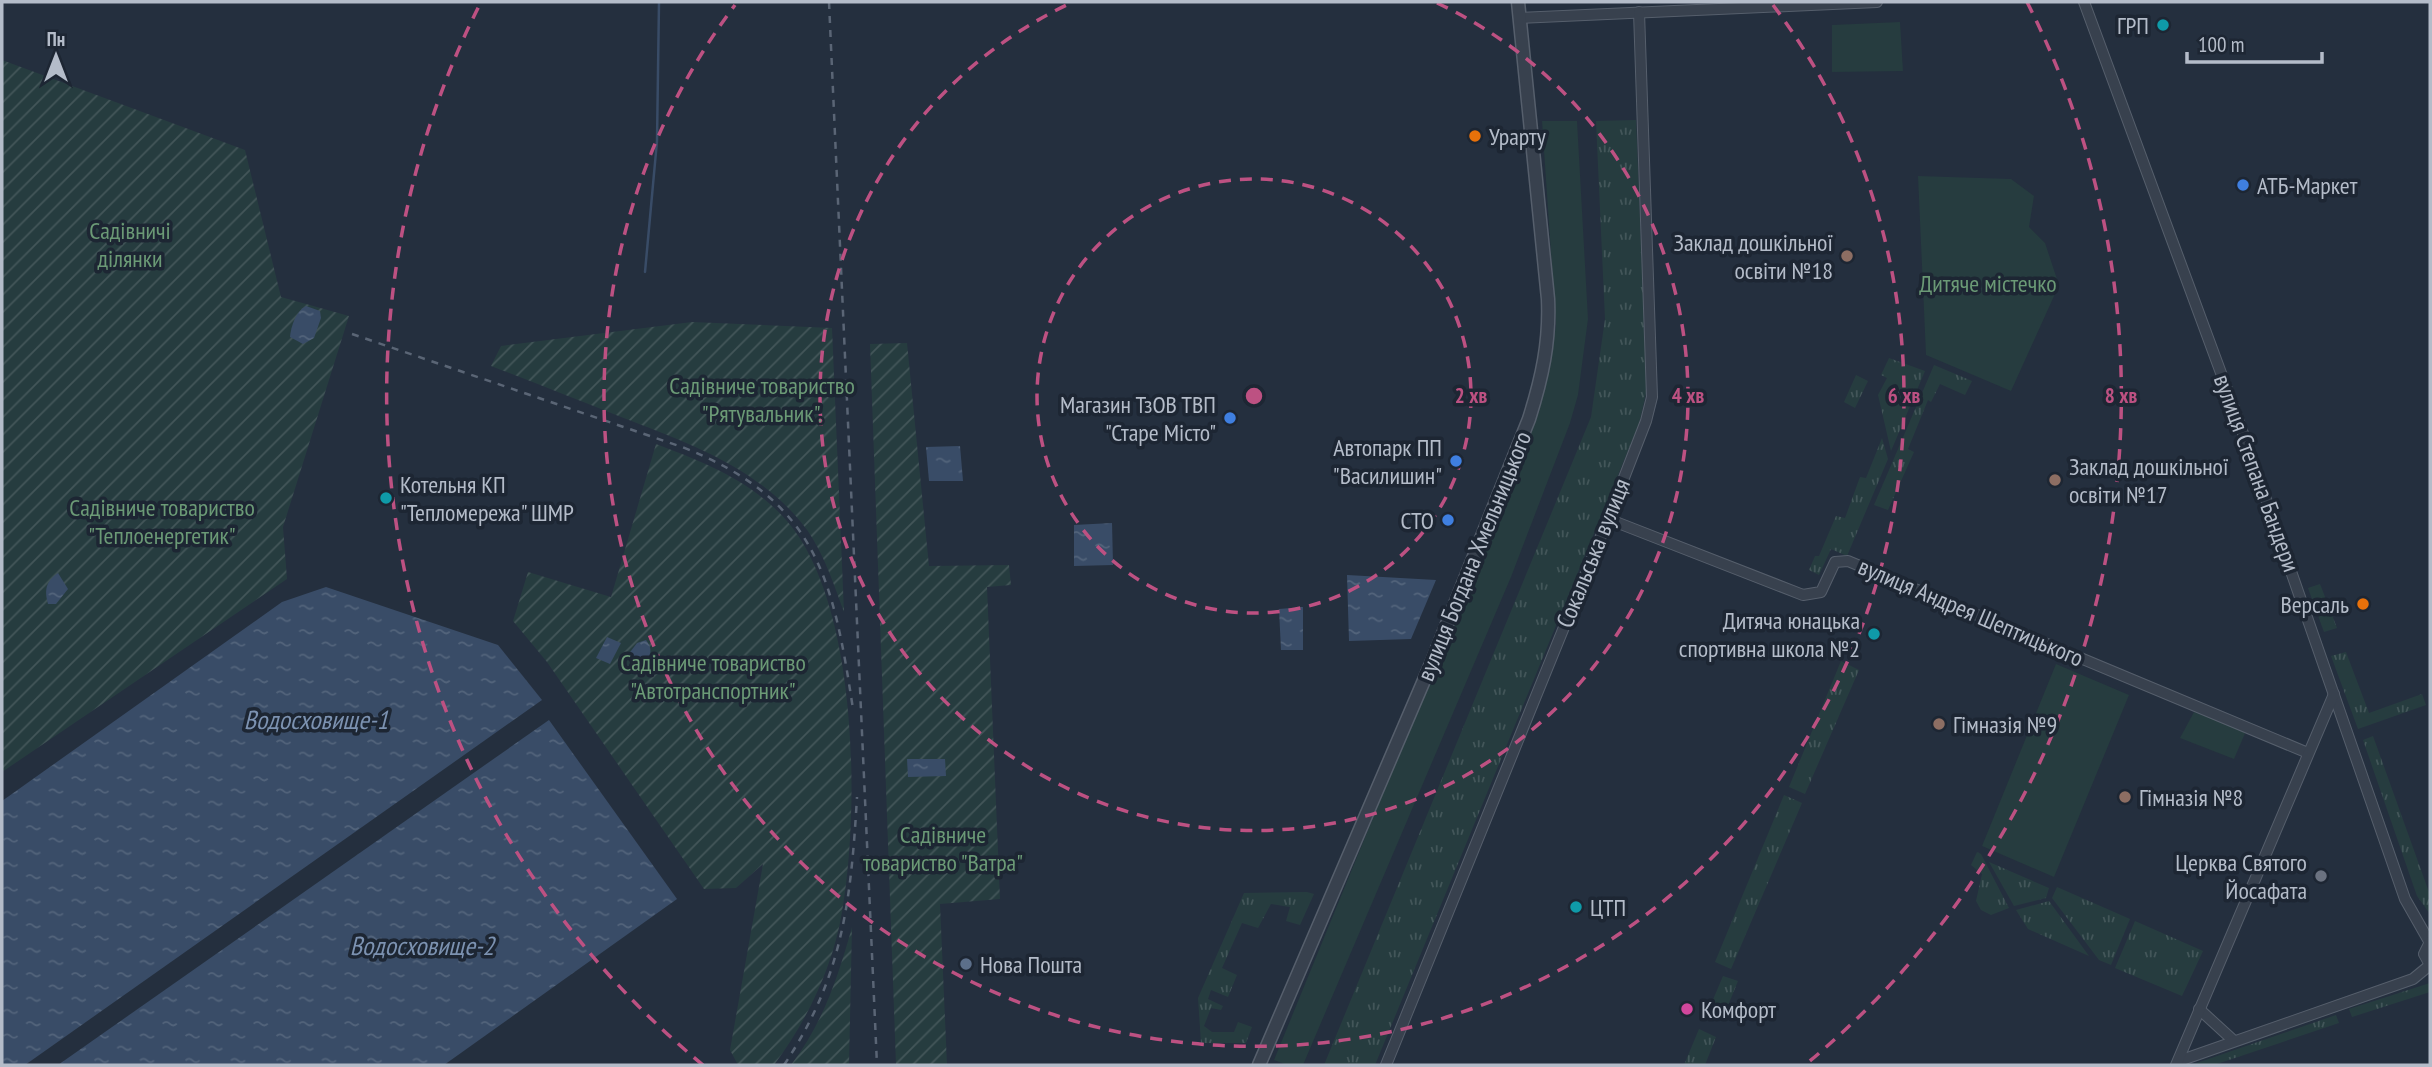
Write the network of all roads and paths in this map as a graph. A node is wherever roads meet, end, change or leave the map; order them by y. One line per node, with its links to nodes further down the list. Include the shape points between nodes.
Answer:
1 (1518, 2): 5 (street, вулиця Богдана Хмельницького)
2 (1877, 2): 4 (street)
3 (2084, 2): 7 (street, вулиця Степана Бандери)
4 (1639, 12): 5 (street); 6 (street, Сокальська вулиця, via 1652,397)
5 (1519, 18): 14 (street, вулиця Богдана Хмельницького, via 1548,299 1550,335 1540,385 1431,664)
6 (1608, 519): 8 (street, вулиця Андрея Шептицького, via 1803,595 1821,592 1835,562 1848,561); 15 (street, Сокальська вулиця)
7 (2334, 694): 8 (street); 9 (street, вулиця Степана Бандери, via 2405,899)
8 (2308, 753): 11 (street)
9 (2430, 943): 10 (street, вулиця Степана Бандери, via 2424,954)
10 (2430, 965): 12 (street, via 2413,979)
11 (2199, 1010): 12 (street); 13 (street)
12 (2234, 1041): 13 (street)
13 (2177, 1063)
14 (1259, 1065)
15 (1386, 1065)

